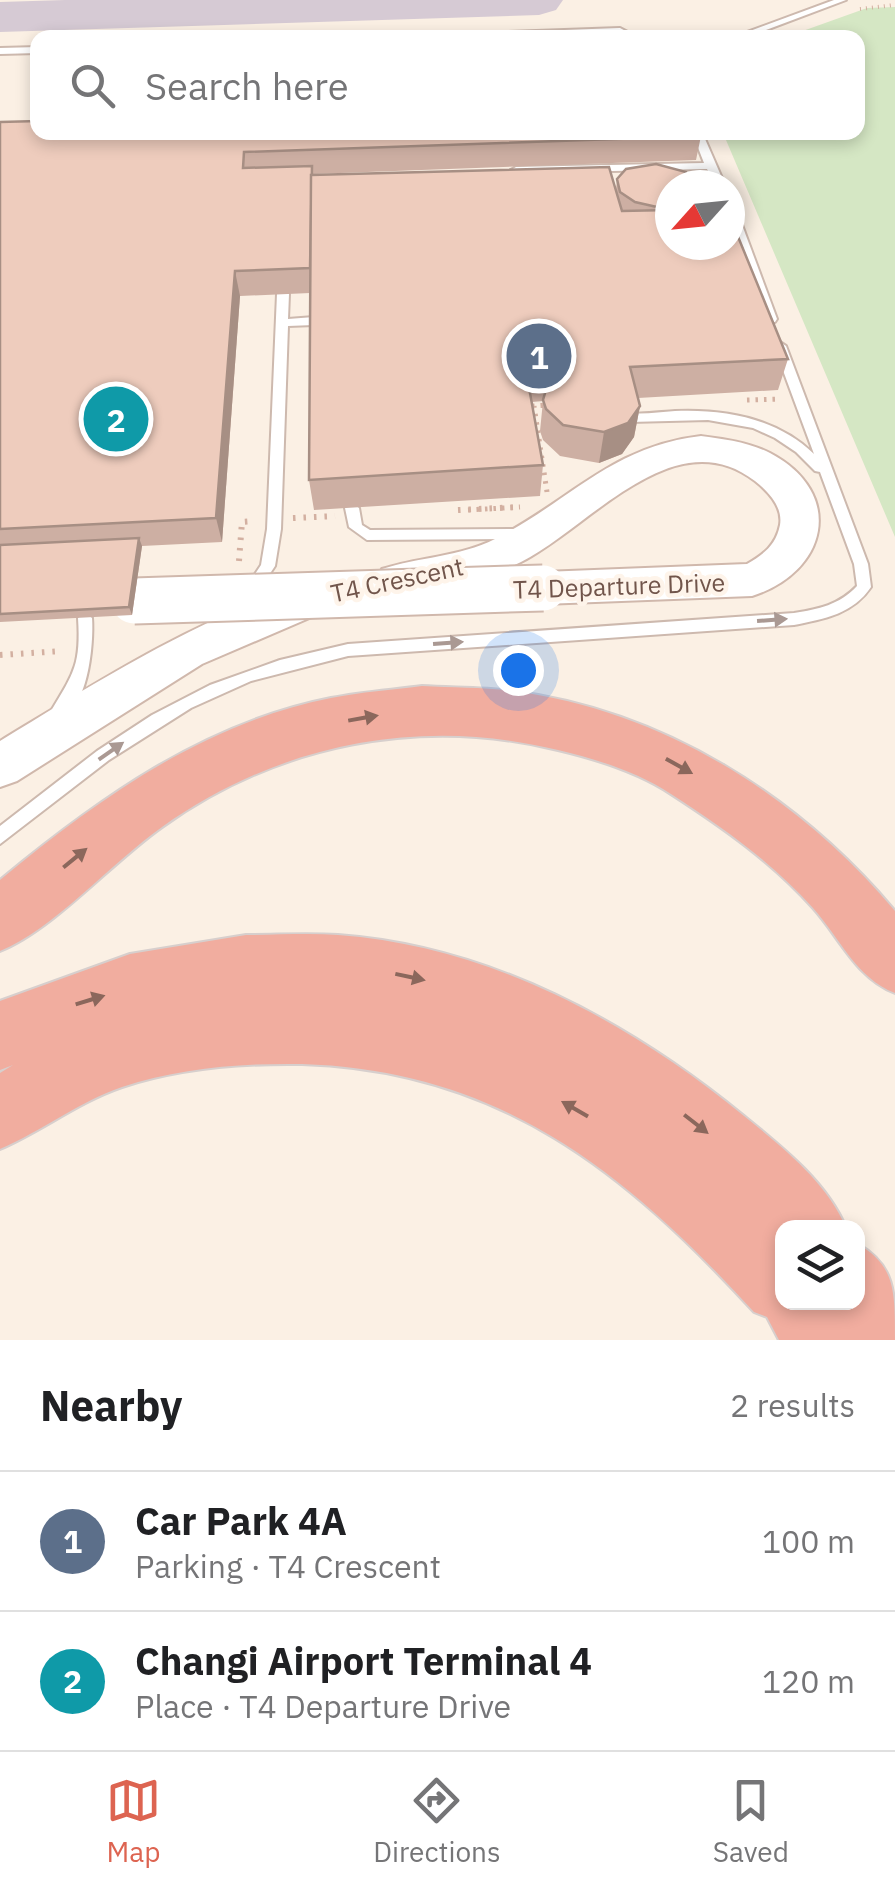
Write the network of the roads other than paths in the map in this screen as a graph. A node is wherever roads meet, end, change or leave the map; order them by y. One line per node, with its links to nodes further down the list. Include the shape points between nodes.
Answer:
1 (842, 0): 2 (lane)
2 (758, 30)
3 (30, 50): 4 (lane)
4 (0, 51)
5 (700, 140): 6 (lane)
6 (710, 166): 7 (lane); 9 (lane)
7 (564, 168): 8 (lane); 10 (lane)
8 (504, 170)
9 (712, 170)
10 (567, 183)
11 (745, 260): 16 (lane)
12 (283, 294): 14 (lane)
13 (314, 321): 14 (lane)
14 (282, 322): 21 (lane, via 268,566)
15 (607, 410): 16 (lane, via 630,418 715,414 750,421 804,450)
16 (809, 484): 18 (main road, T4 Crescent, via 780,480 744,457 674,451); 19 (main road, T4 Departure Drive, bridge, via 795,548 771,572 731,584); 23 (lane, one-way to 16, via 153,721 216,688 282,665 348,650 826,613 852,602 864,587 861,564)
17 (352, 512): 18 (lane, via 356,527 385,537)
18 (539, 515): 21 (main road, T4 Crescent, via 479,562 290,605)
19 (134, 601)
20 (84, 618): 22 (lane, via 87,650 70,698)
21 (194, 649): 22 (main road, T4 Crescent)
22 (0, 765)
23 (0, 836)
24 (0, 920): 25 (highway, one-way to 25, via 147,802 236,754 336,723 449,710 581,728 689,772 781,832 851,902)
25 (895, 961)
26 (0, 1036): 28 (highway, one-way to 28, via 68,1006 210,971 351,966 415,978 475,993 551,1024 626,1070 771,1187)
27 (0, 1114): 29 (highway, one-way to 27, via 664,1169 600,1124 535,1085 407,1044 342,1032 220,1032 85,1066)
28 (801, 1220)
29 (775, 1276)
30 (865, 1293): 32 (highway)
31 (806, 1310): 33 (highway)
32 (895, 1330)
33 (828, 1340)

